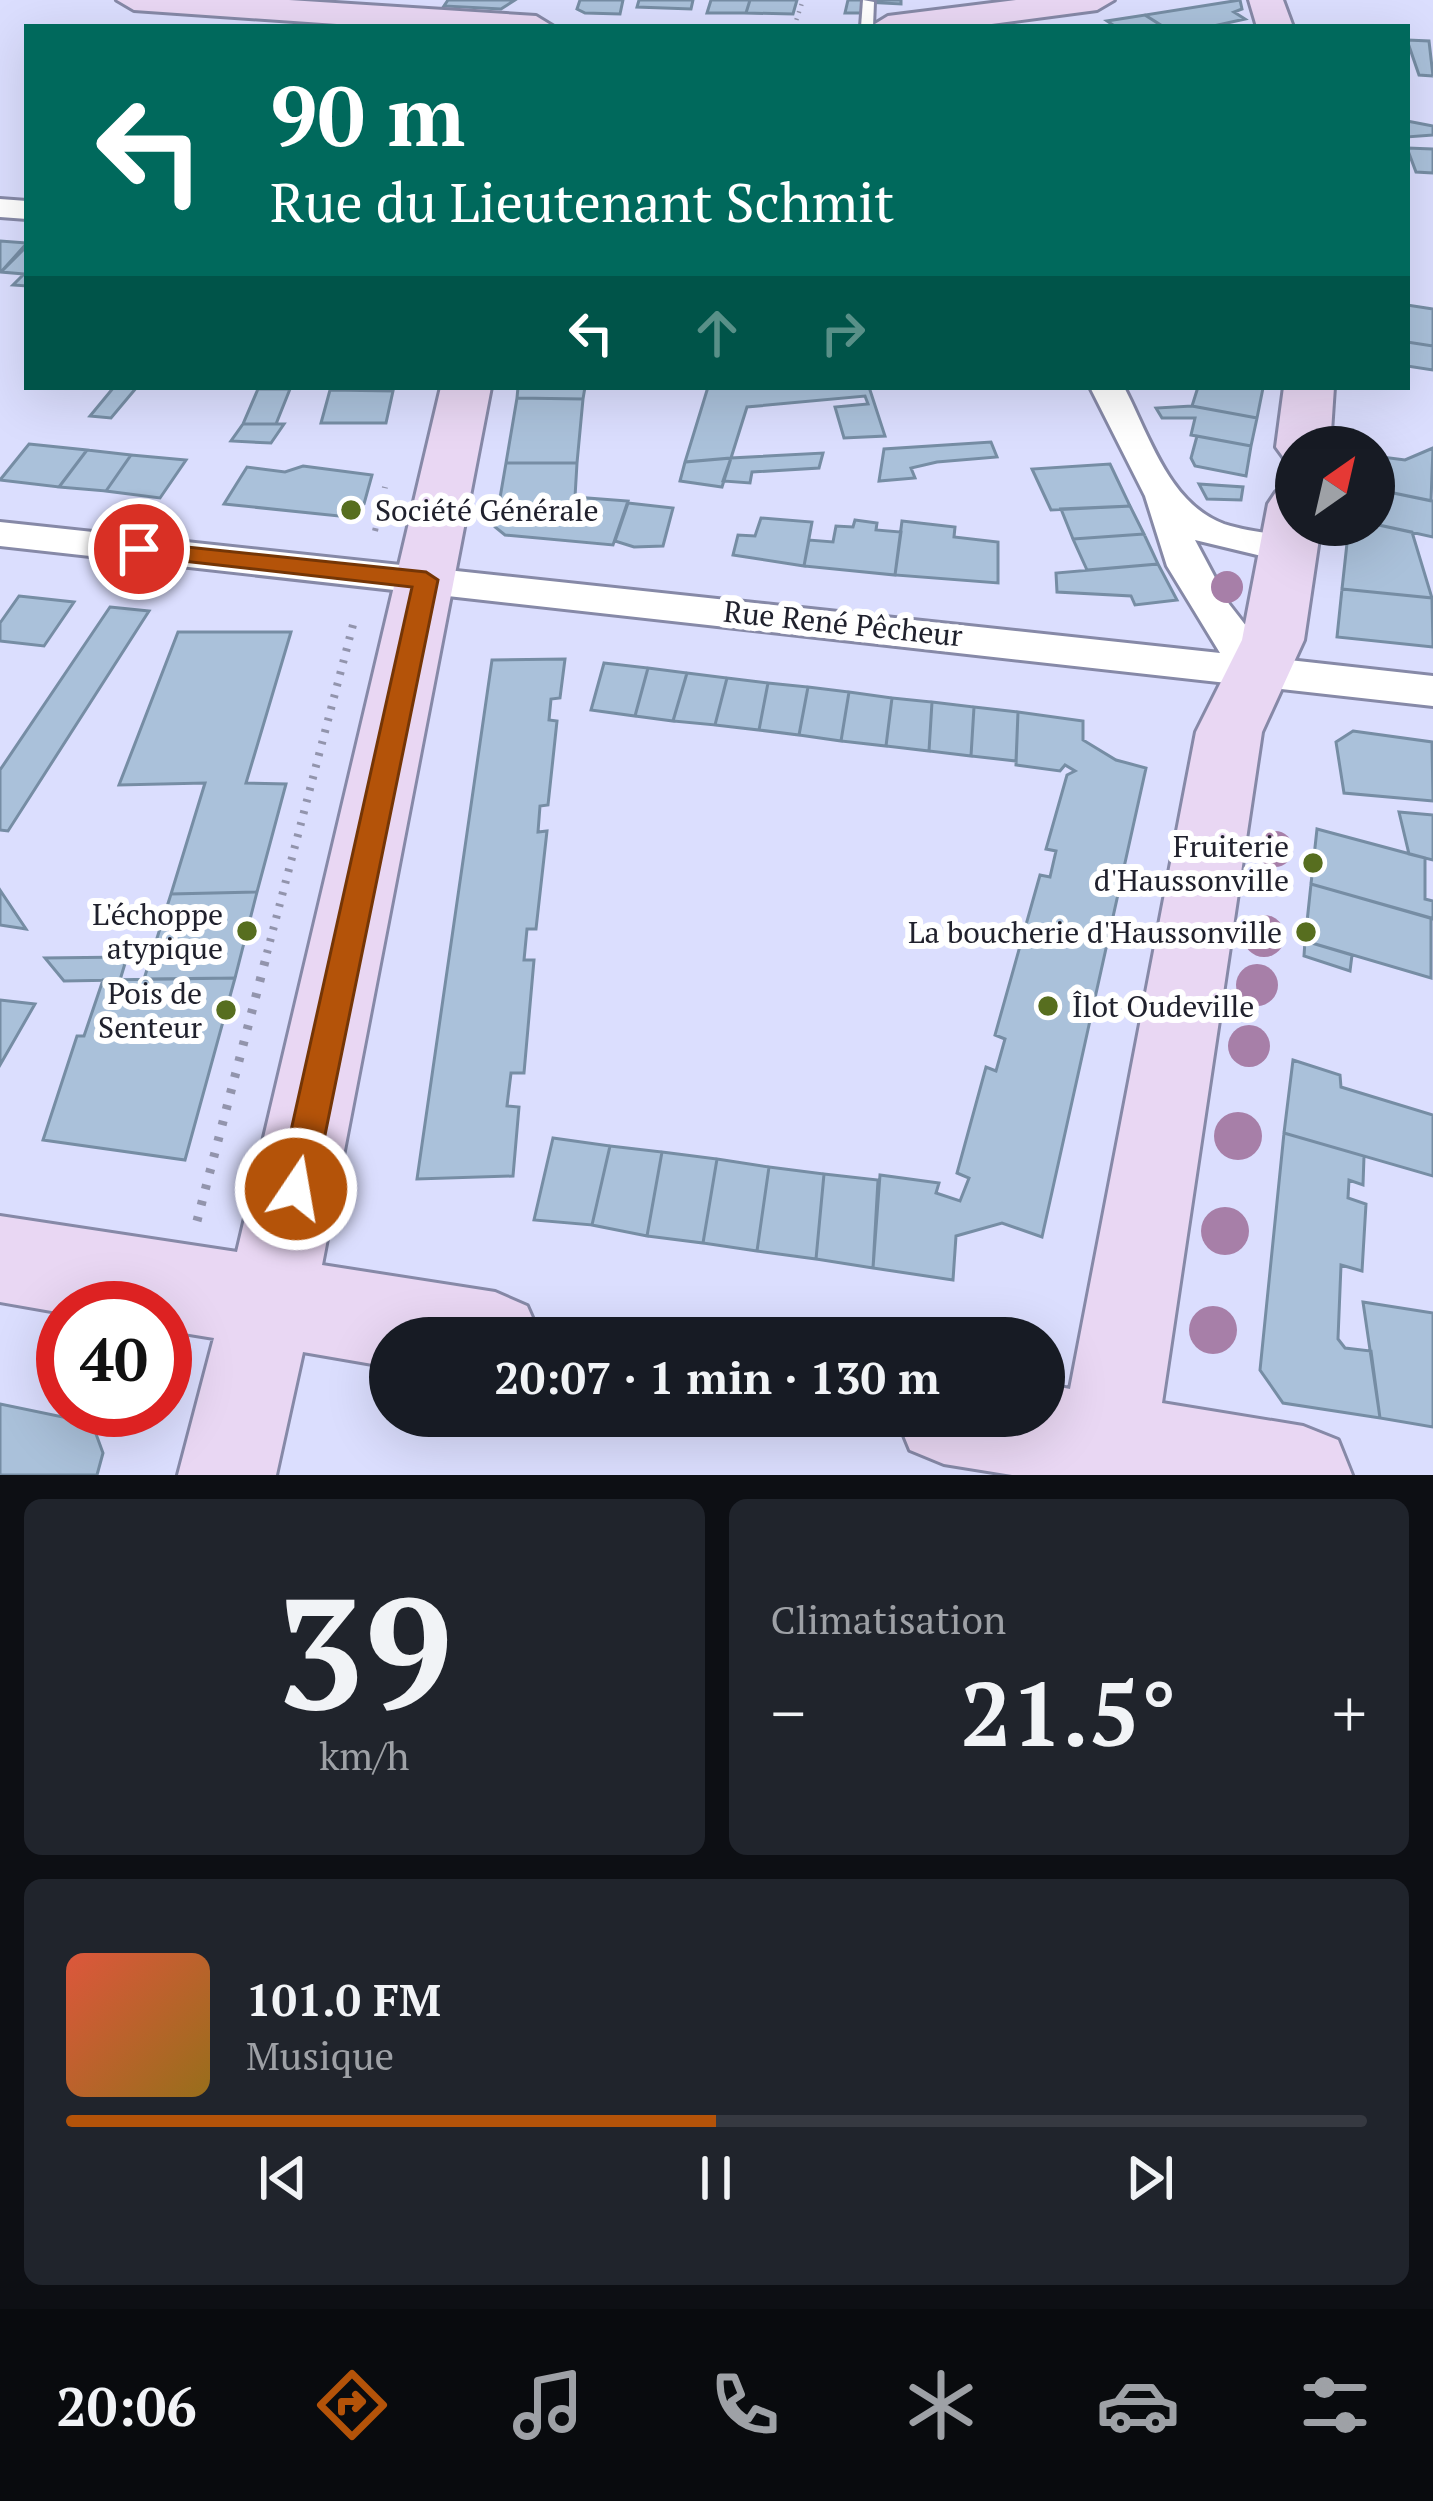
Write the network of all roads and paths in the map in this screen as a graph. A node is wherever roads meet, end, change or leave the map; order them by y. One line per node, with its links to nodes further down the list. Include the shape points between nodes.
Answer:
1 (134, 0): 4 (street)
2 (1097, 0): 6 (street)
3 (878, 15): 5 (street)
4 (494, 24)
5 (908, 24)
6 (929, 24)
7 (465, 390): 16 (street)
8 (1109, 390): 12 (street)
9 (1310, 390): 10 (street)
10 (1305, 426)
11 (388, 476): 16 (path, via 376,520)
12 (1164, 494): 13 (street, via 1203,530); 17 (street, via 1166,522 1228,636)
13 (1275, 528)
14 (0, 534): 16 (street, Rue René Pêcheur)
15 (1288, 546): 17 (street, via 1273,640)
16 (399, 578): 17 (street, Rue René Pêcheur); 21 (path, via 344,642); 23 (street)
17 (1259, 674): 18 (street, Rue René Pêcheur); 26 (street, via 1229,733)
18 (1433, 691)
19 (0, 1259): 20 (street)
20 (136, 1281)
21 (181, 1281)
22 (192, 1290): 23 (street)
23 (269, 1301): 24 (street); 27 (street)
24 (369, 1317)
25 (1023, 1437): 26 (street)
26 (1105, 1459): 28 (street)
27 (227, 1475)
28 (1304, 1475)

